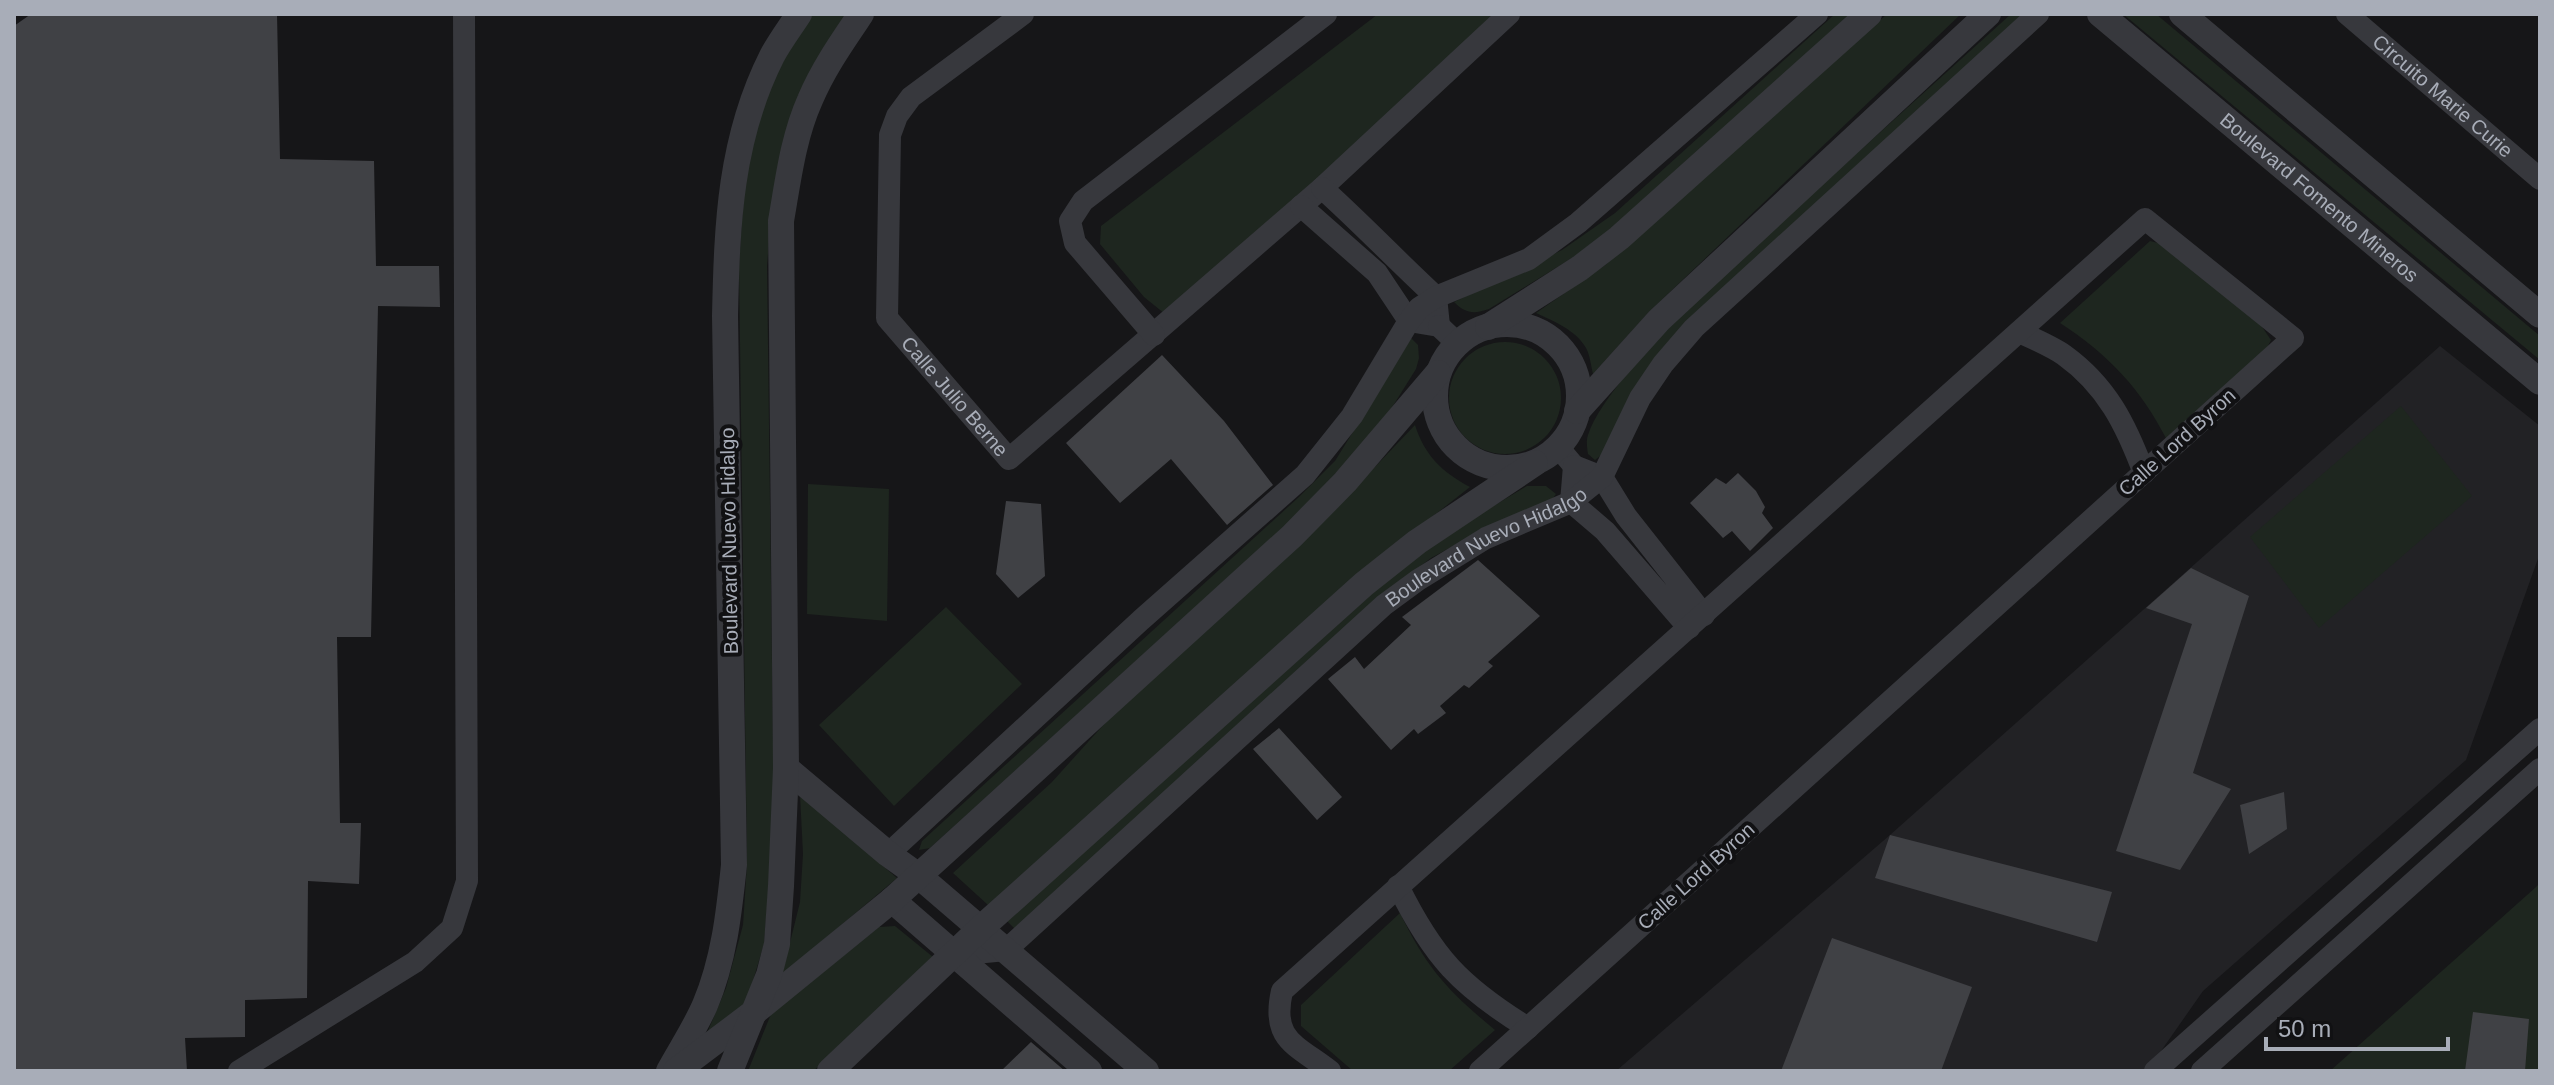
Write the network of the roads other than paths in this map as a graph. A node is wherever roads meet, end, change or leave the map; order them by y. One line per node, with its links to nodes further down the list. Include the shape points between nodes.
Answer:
1 (464, 14): 48 (street, via 467,881 452,928 415,962)
2 (799, 14): 49 (street, Boulevard Nuevo Hidalgo, via 752,105 732,176 725,316 734,865 721,959 705,1006)
3 (861, 14): 37 (street, via 809,102 791,161 781,221)
4 (1023, 14): 23 (street, Calle Julio Berne, via 911,97 897,116 890,135 887,318 1009,459)
5 (1326, 14): 23 (street, via 1083,201 1070,221 1075,243)
6 (1509, 14): 15 (street, Calle Julio Berne)
7 (1817, 14): 18 (street, via 1578,223 1529,259)
8 (1869, 14): 21 (street, via 1619,238)
9 (1988, 14): 27 (street, via 1659,320)
10 (2038, 14): 31 (street, Boulevard Nuevo Hidalgo, via 1694,328 1640,398)
11 (2100, 14): 26 (street, Boulevard Fomento Mineros)
12 (2182, 14): 19 (street)
13 (2347, 14): 14 (street, Circuito Marie Curie)
14 (2540, 179)
15 (1322, 188): 16 (street, Calle Julio Berne); 17 (street, via 1381,242)
16 (1301, 206): 17 (street); 23 (street, Calle Julio Berne)
17 (1386, 265): 18 (street); 20 (street)
18 (1436, 297): 20 (street); 24 (street)
19 (2540, 315)
20 (1409, 321): 24 (street); 39 (street, via 1352,416 1305,475)
21 (1488, 327): 24 (street); 27 (street, via 1527,327 1561,349 1575,372)
22 (2019, 332): 30 (street, via 2064,355 2100,387 2127,427); 30 (street, Calle Lord Byron, via 2145,219 2293,338); 35 (street, Calle Lord Byron)
23 (1154, 335)
24 (1448, 335): 25 (street)
25 (1438, 373): 29 (street, via 1436,414 1457,449 1494,467); 40 (street, via 1292,536)
26 (2540, 382)
27 (1577, 411): 28 (street)
28 (1566, 457): 29 (street); 31 (street); 32 (street)
29 (1535, 463): 43 (street, Boulevard Nuevo Hidalgo, via 1364,584)
30 (2144, 473): 47 (street, Calle Lord Byron)
31 (1602, 477): 32 (street, Boulevard Nuevo Hidalgo); 33 (street)
32 (1571, 502): 34 (street); 44 (street, Boulevard Nuevo Hidalgo, via 1486,538 1384,605)
33 (1626, 516): 34 (street); 35 (street)
34 (1605, 531): 35 (street)
35 (1696, 622): 41 (street, Calle Lord Byron)
36 (2540, 729): 57 (street)
37 (786, 768): 39 (street); 46 (street, via 777,944)
38 (2540, 769): 58 (street)
39 (888, 854): 40 (street)
40 (920, 877): 42 (street); 43 (street)
41 (1398, 886): 47 (street, via 1420,930 1450,969 1486,1002); 55 (street, Calle Lord Byron, via 1282,991 1277,1013 1282,1034)
42 (892, 900): 45 (street); 46 (street)
43 (980, 929): 44 (street); 45 (street, Boulevard Nuevo Hidalgo)
44 (1006, 950): 45 (street); 54 (street)
45 (954, 955): 52 (street, Boulevard Nuevo Hidalgo); 53 (street)
46 (757, 1010): 50 (street); 51 (street)
47 (1528, 1028): 56 (street, Calle Lord Byron)
48 (239, 1071)
49 (669, 1071)
50 (676, 1071)
51 (730, 1071)
52 (830, 1071)
53 (1089, 1071)
54 (1146, 1071)
55 (1330, 1071)
56 (1480, 1071)
57 (2155, 1071)
58 (2202, 1071)

